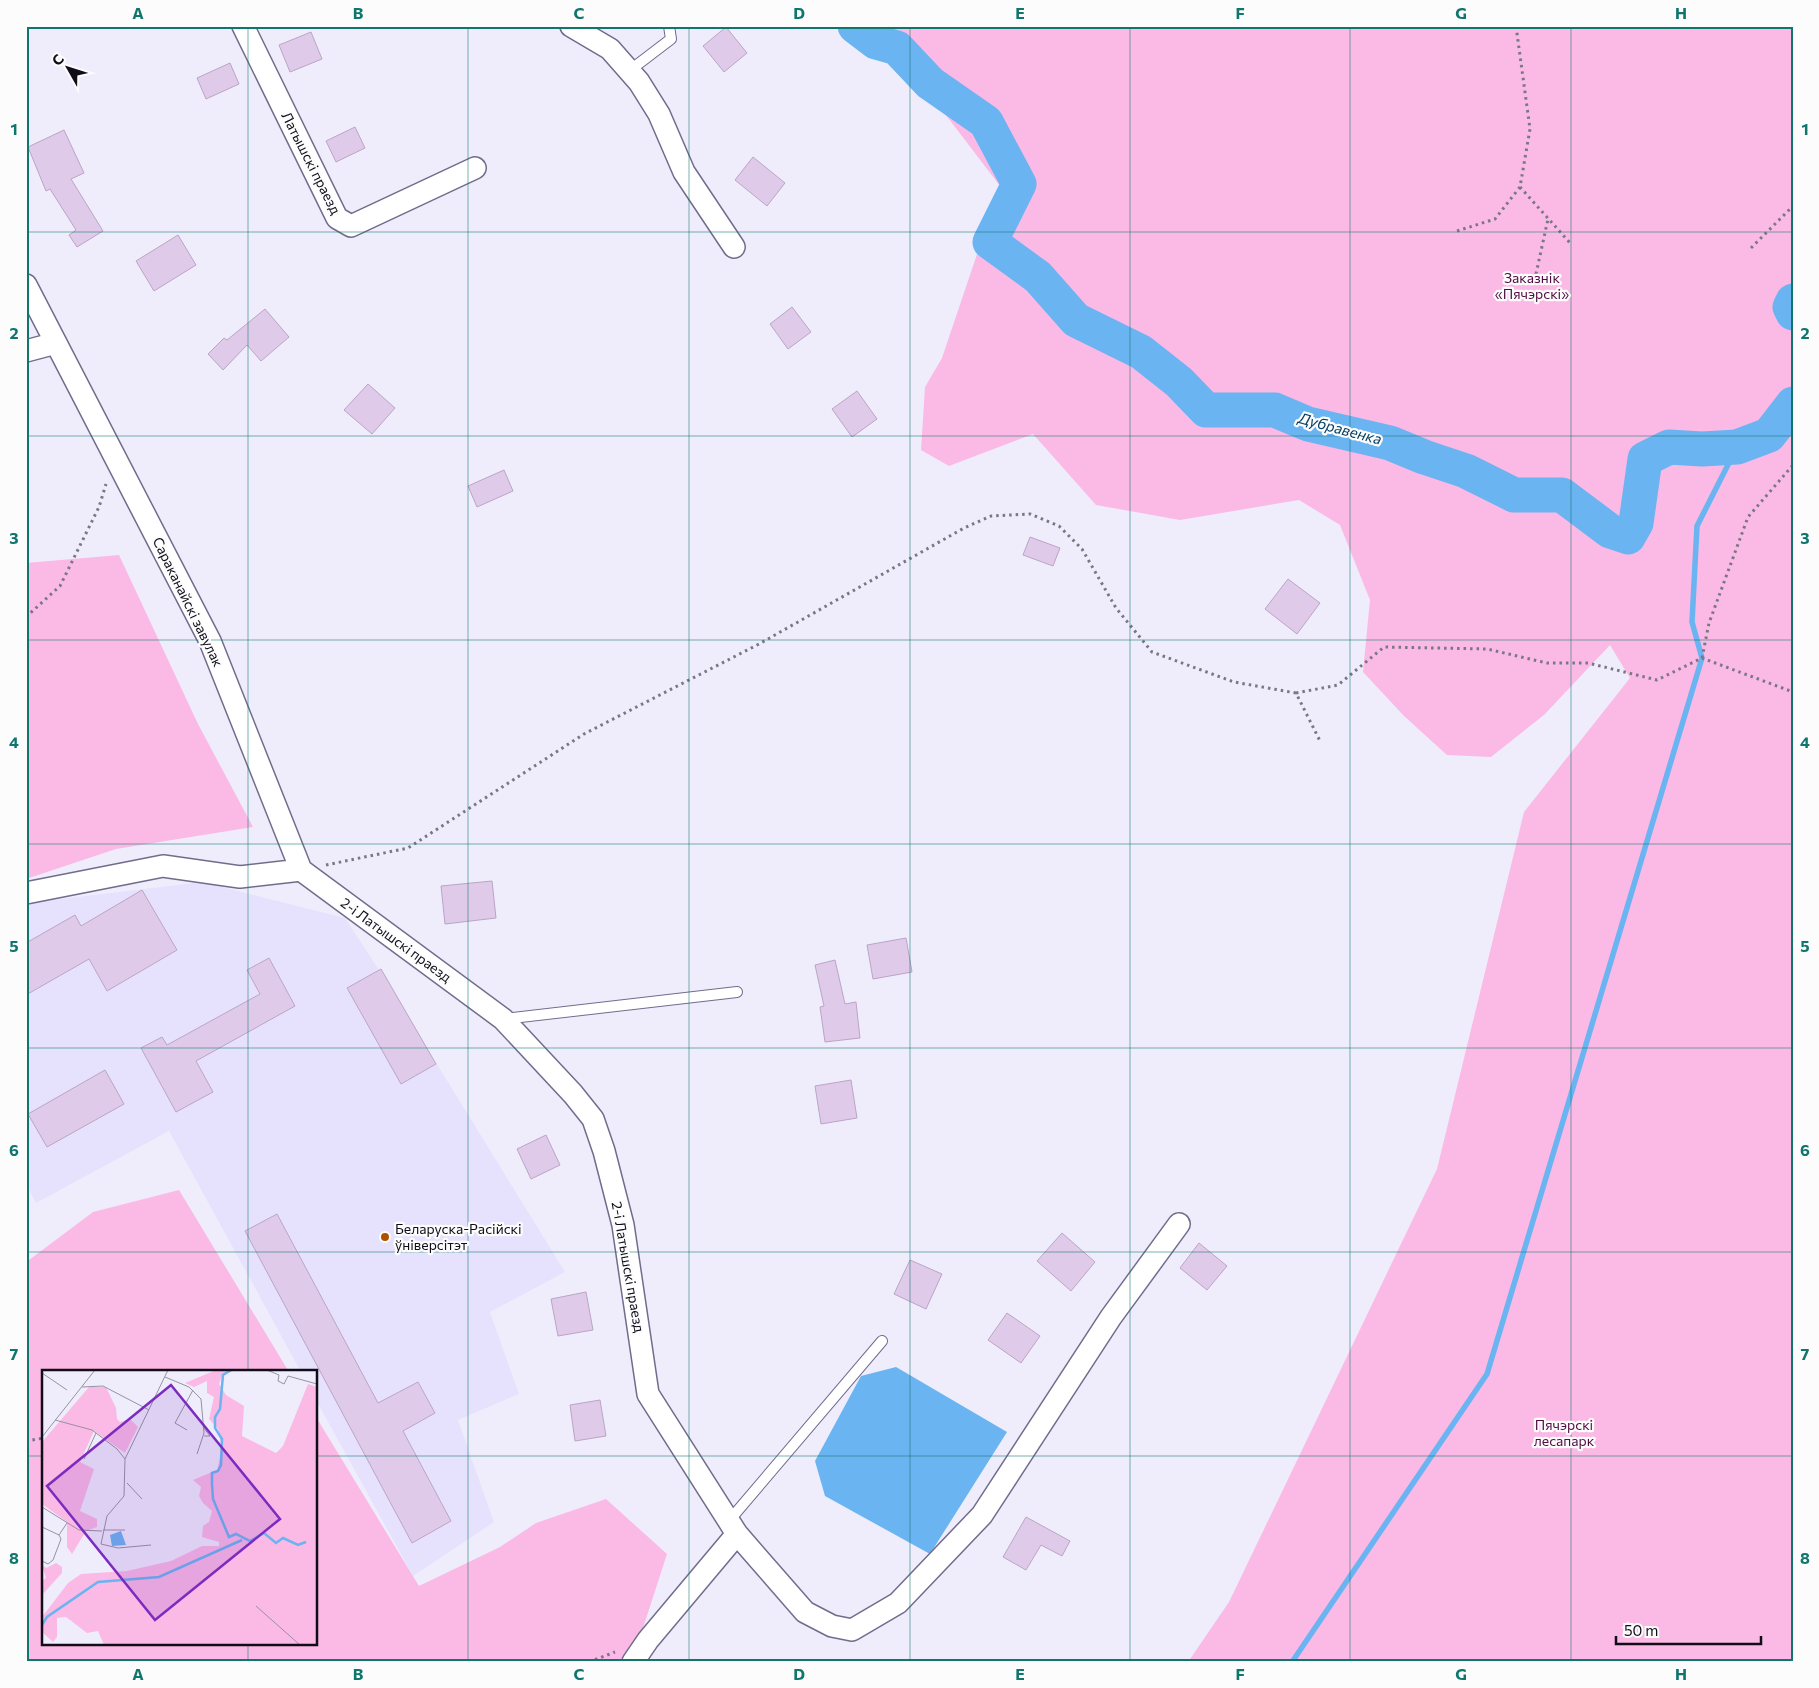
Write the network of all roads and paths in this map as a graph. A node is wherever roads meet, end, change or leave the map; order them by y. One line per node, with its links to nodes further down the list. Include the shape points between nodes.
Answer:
1 (244, 26): 6 (street, Латышскі праезд, via 337,218 351,226)
2 (570, 26): 5 (street, via 610,49)
3 (669, 26): 5 (lane, via 671,39)
4 (1516, 26): 7 (path, via 1530,129)
5 (629, 71): 12 (street, via 659,114 684,172)
6 (475, 168)
7 (1520, 187): 9 (path); 10 (path, via 1494,220)
8 (1793, 206): 13 (path)
9 (1548, 219): 11 (path); 14 (path)
10 (1457, 231)
11 (1571, 244)
12 (734, 247)
13 (1751, 248)
14 (1536, 274)
15 (26, 285): 16 (street, Сараканайскі завулак)
16 (56, 343): 17 (street); 18 (street, Сараканайскі завулак)
17 (26, 351)
18 (114, 455): 20 (path, via 99,507 60,586); 25 (street, Сараканайскі завулак, via 210,641)
19 (1793, 465): 21 (path, via 1748,517 1709,623)
20 (26, 617)
21 (1702, 658): 22 (path); 23 (path, via 1657,680 1588,663 1547,663 1487,649 1384,647 1338,685)
22 (1793, 692)
23 (1296, 693): 24 (path); 25 (path, via 1234,682 1152,652 1116,608 1082,549 1059,526 1030,514 991,516 964,528 759,644 584,734 408,848)
24 (1320, 741)
25 (301, 870): 26 (street, via 240,877 163,866); 28 (street, 2-і Латышскі праезд)
26 (26, 893)
27 (737, 992): 28 (lane)
28 (503, 1019): 33 (street, 2-і Латышскі праезд, via 593,1119 623,1226 648,1394)
29 (1179, 1224): 33 (street, 2-і Латышскі праезд, via 1111,1317 982,1515 898,1603 852,1630 832,1626 806,1612)
30 (882, 1341): 33 (lane)
31 (42, 1438): 32 (path)
32 (26, 1441)
33 (732, 1528): 34 (street)
34 (634, 1662)

